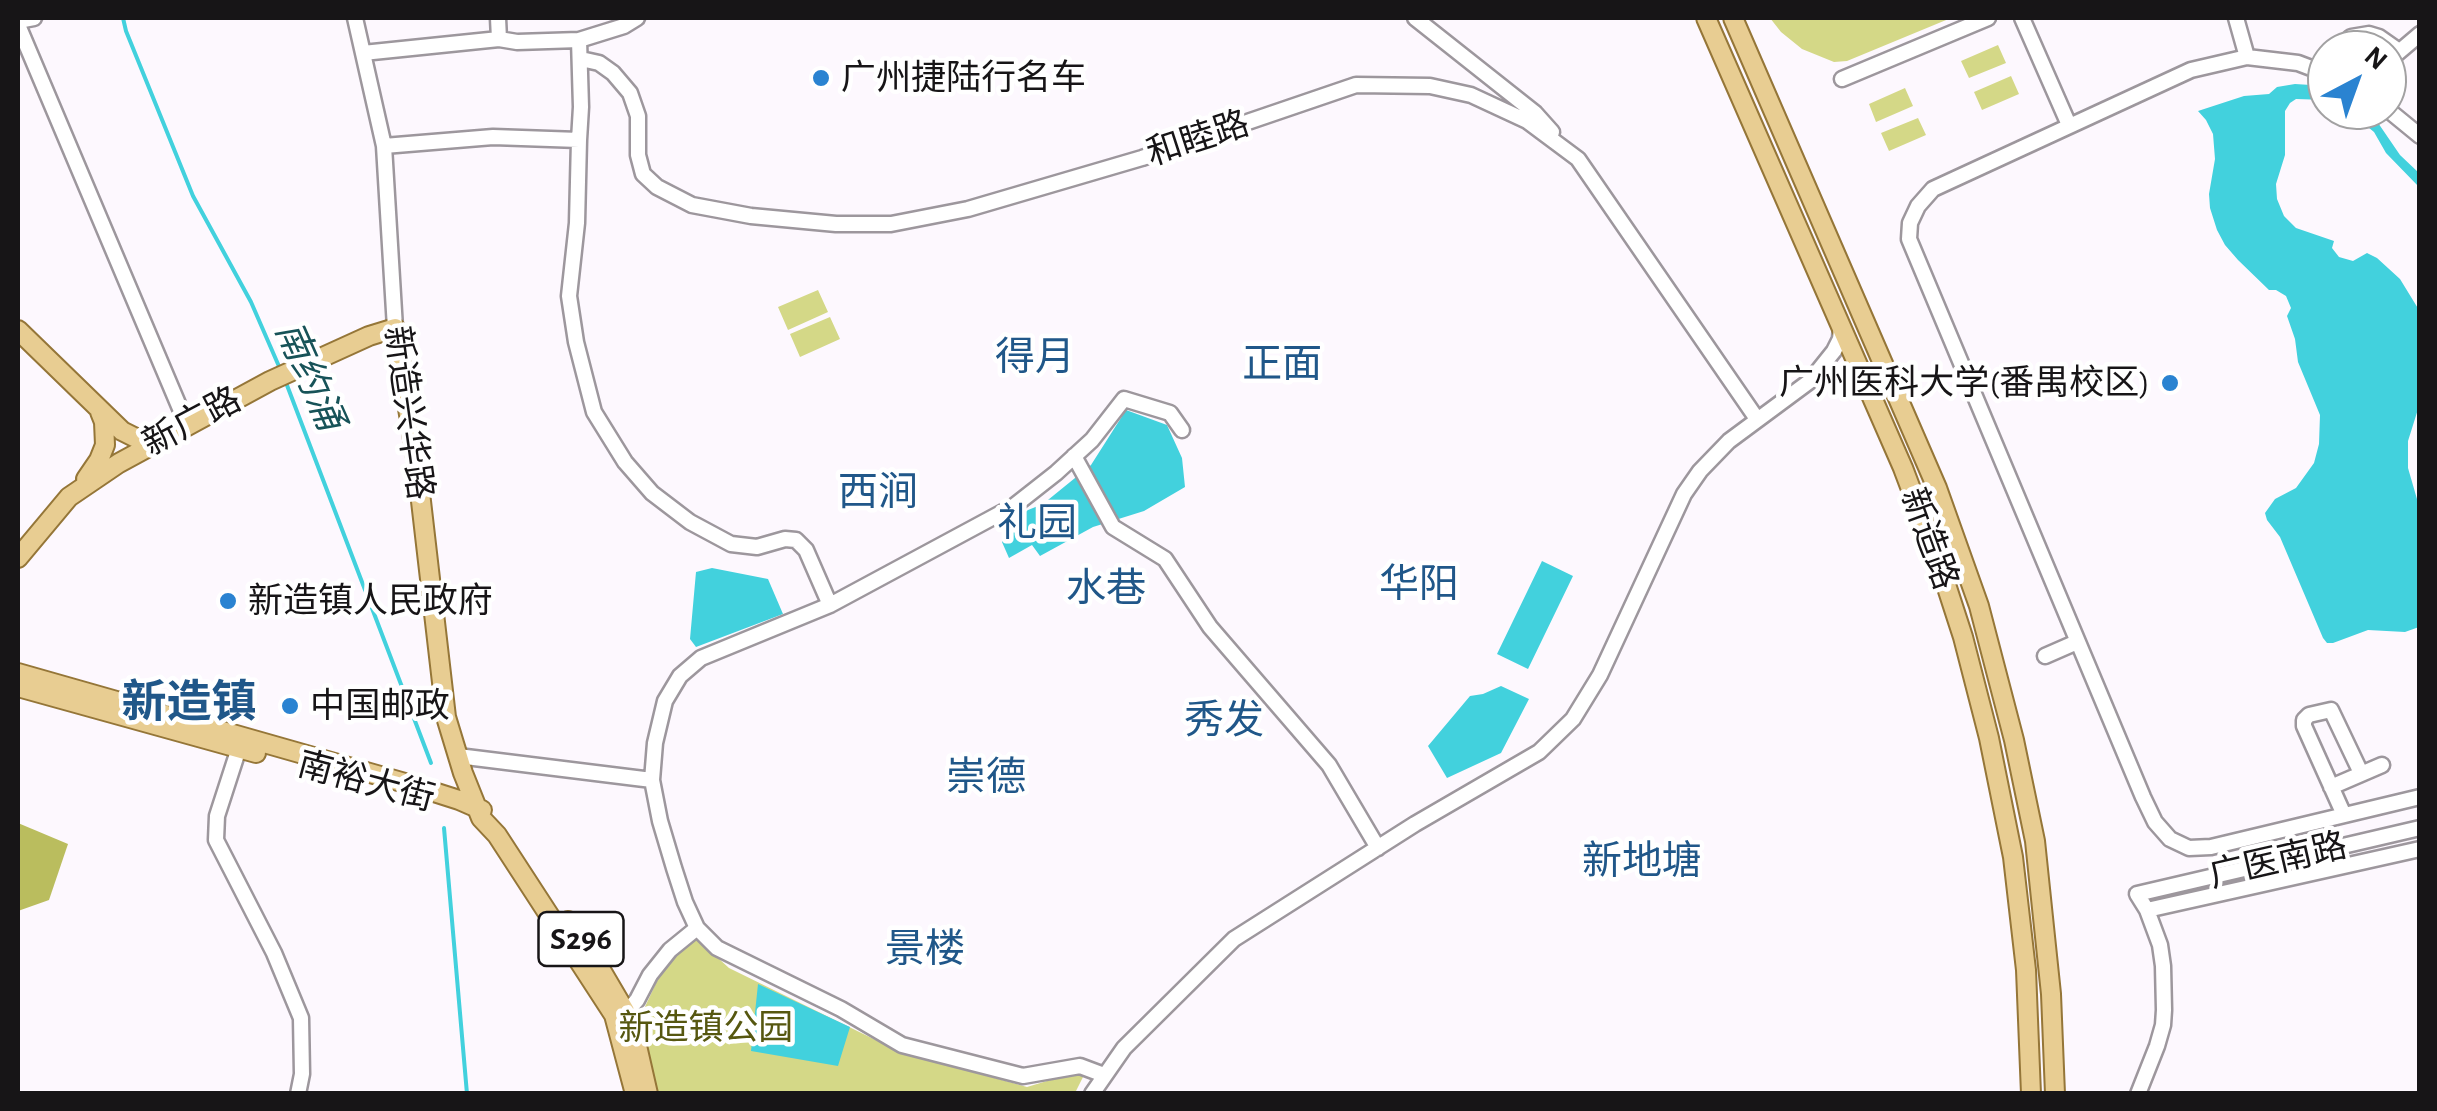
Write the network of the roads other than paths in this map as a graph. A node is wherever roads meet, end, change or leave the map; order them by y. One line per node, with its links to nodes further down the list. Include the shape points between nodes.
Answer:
1 (34, 18): 11 (street)
2 (355, 18): 14 (street, 新造兴华路)
3 (498, 18): 12 (street)
4 (636, 18): 13 (street)
5 (1414, 18): 22 (street, via 1535,113)
6 (1706, 18): 23 (main road, 新造路)
7 (1732, 18): 62 (main road, 新造路, via 1937,488 1983,621 2035,841)
8 (1988, 18): 18 (street)
9 (2022, 18): 19 (street)
10 (2236, 18): 15 (street)
11 (18, 23): 30 (street)
12 (499, 39): 13 (street); 14 (street)
13 (579, 40): 16 (street)
14 (364, 53): 21 (street, 新造兴华路)
15 (2247, 57): 17 (street); 19 (street, via 2191,70)
16 (580, 59): 20 (street); 22 (street, 和睦路, via 614,73 630,93 643,174 657,186 692,205 768,218 891,224 968,209 1356,85 1430,86 1470,95 1527,121)
17 (2307, 66)
18 (1842, 79)
19 (2069, 126): 37 (street, via 1933,190 1918,206 1908,239)
20 (578, 140): 21 (street, via 494,137); 36 (street, via 569,296 594,412 652,493 690,522 731,544 796,540)
21 (384, 146): 24 (street, 新造兴华路)
22 (1578, 159): 29 (street, 和睦路)
23 (1841, 326): 26 (street, via 1832,355); 27 (main road, 新造路)
24 (395, 328): 30 (main road, 新广路, via 270,380); 42 (main road, 新造兴华路 / S296, via 446,717)
25 (18, 330): 28 (main road)
26 (1810, 380): 27 (street, via 1836,375); 29 (street)
27 (1866, 383): 61 (main road, 新造路, via 1931,541 1984,711 2016,884)
28 (94, 403): 32 (main road, via 128,435); 34 (main road, via 105,445)
29 (1757, 419): 51 (street, via 1684,494 1573,719 1539,752)
30 (187, 425): 32 (main road, 新广路)
31 (1182, 430): 33 (street, via 1170,413 1124,399)
32 (154, 442): 34 (main road, 新广路)
33 (1074, 456): 36 (street, via 1014,506); 51 (street, via 1113,528 1164,559 1210,627 1329,765)
34 (77, 491): 35 (main road, 新广路)
35 (18, 558)
36 (830, 605): 45 (street, via 701,658 680,676 665,701)
37 (2077, 642): 38 (street); 49 (street, via 2155,822 2170,839 2189,848 2211,847)
38 (2045, 656)
39 (18, 673): 48 (main road, 南裕大街, via 412,785)
40 (18, 687): 41 (main road, 南裕大街)
41 (239, 748): 48 (main road, 南裕大街); 57 (street, via 216,840 301,1018)
42 (458, 756): 45 (street); 48 (main road, 新造兴华路 / S296)
43 (2382, 765): 44 (street)
44 (2361, 774): 46 (street); 46 (street, via 2331,710 2309,715 2304,726)
45 (652, 780): 54 (street)
46 (2332, 786): 49 (street)
47 (2420, 797): 49 (street)
48 (478, 812): 55 (main road, S296)
49 (2344, 815)
50 (2420, 828): 53 (street, 广医南路, via 2136,894)
51 (1378, 848): 56 (street, via 1234,939)
52 (2420, 849): 53 (street, 广医南路)
53 (2147, 910): 63 (street, via 2160,945 2164,1010)
54 (697, 928): 55 (street, via 670,950 637,1000); 56 (street, via 717,948 902,1045 1023,1076 1080,1066)
55 (620, 1013): 58 (main road, S296); 59 (main road, S296, via 638,1049)
56 (1104, 1075): 60 (street)
57 (298, 1094)
58 (635, 1094)
59 (648, 1094)
60 (1092, 1094)
61 (2031, 1094)
62 (2055, 1094)
63 (2138, 1094)

